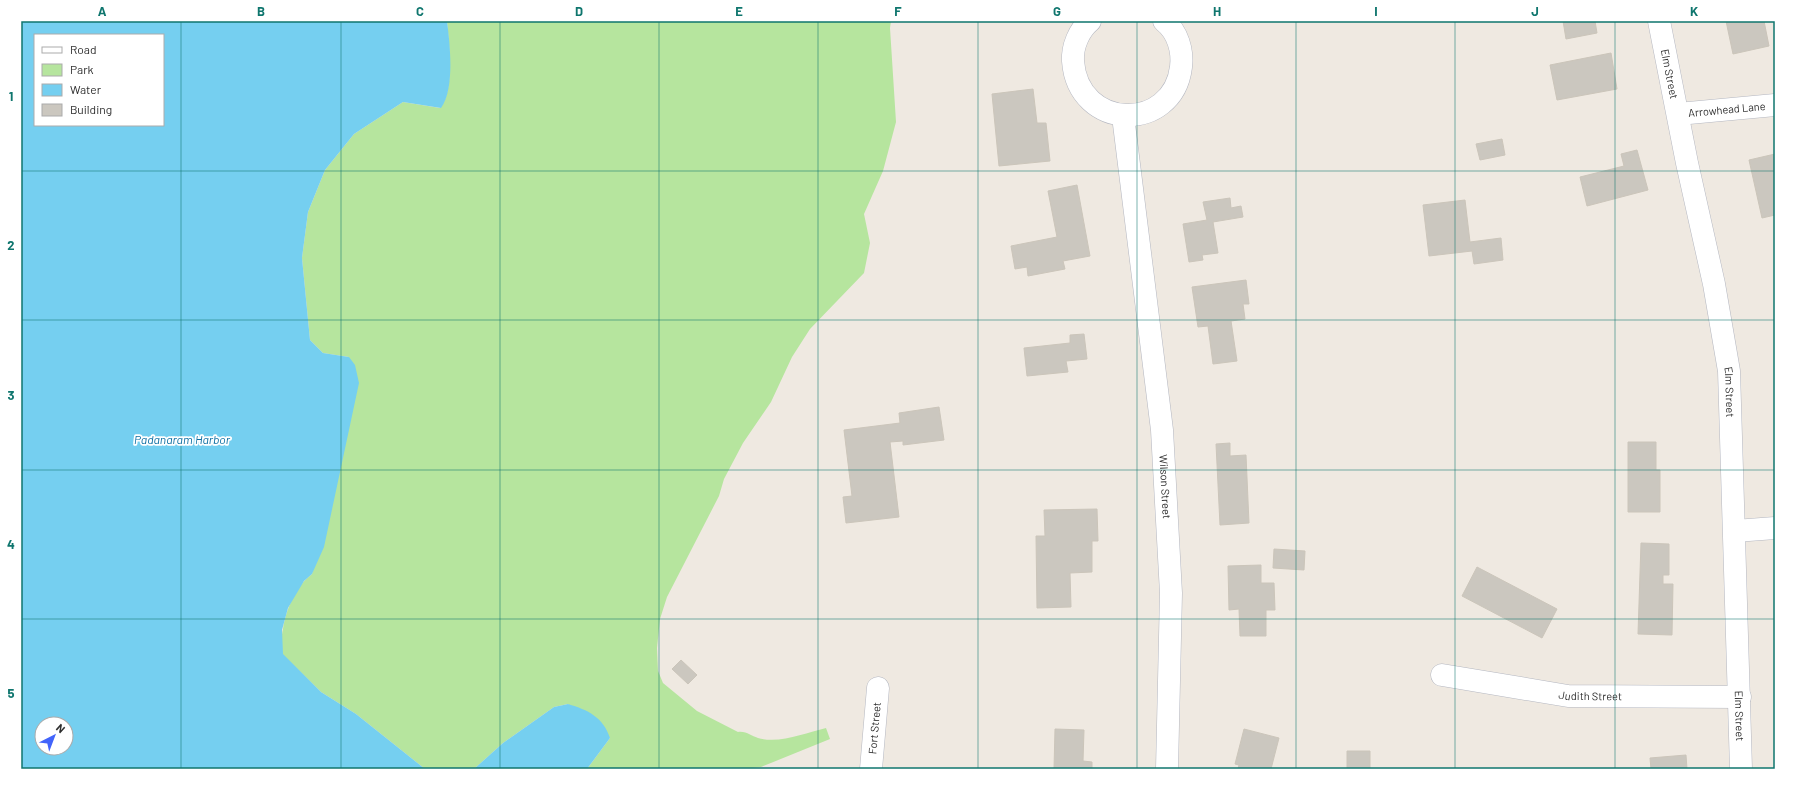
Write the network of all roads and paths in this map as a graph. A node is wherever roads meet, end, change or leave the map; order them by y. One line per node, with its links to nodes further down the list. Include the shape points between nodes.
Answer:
1 (1090, 21): 6 (street, via 1077,38 1073,55 1074,73 1080,89 1091,102 1106,111)
2 (1164, 21): 6 (street, via 1178,40 1182,58 1180,77 1172,93 1159,106 1142,114)
3 (1659, 21): 5 (street, Elm Street)
4 (1775, 105): 5 (street, Arrowhead Lane)
5 (1678, 114): 8 (street, Elm Street, via 1714,284 1729,372)
6 (1123, 116): 13 (street, Wilson Street, via 1162,430 1171,593)
7 (1775, 528): 8 (street)
8 (1735, 531): 11 (street, Elm Street)
9 (1442, 675): 11 (street, Judith Street, via 1568,696)
10 (878, 688): 12 (street, Fort Street)
11 (1740, 697): 14 (street, Elm Street)
12 (871, 769)
13 (1167, 769)
14 (1742, 769)

